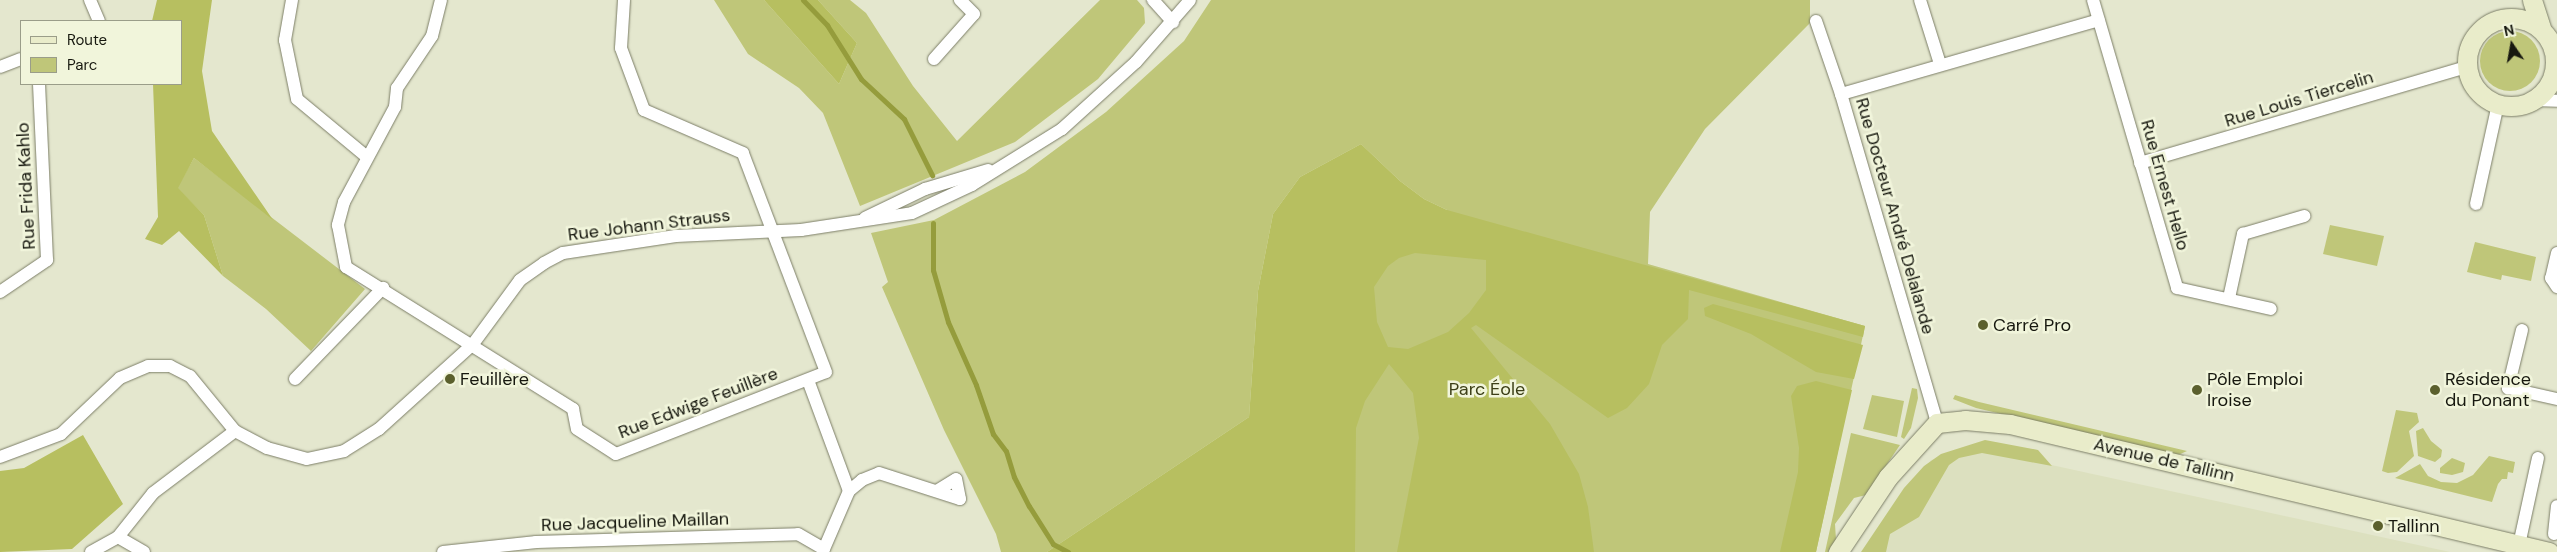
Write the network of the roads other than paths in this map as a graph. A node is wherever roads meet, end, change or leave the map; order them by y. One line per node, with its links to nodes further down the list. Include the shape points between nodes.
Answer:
1 (90, 0): 13 (street)
2 (292, 0): 28 (street, via 285,40 297,99)
3 (441, 0): 28 (street, via 432,36 397,88 395,108)
4 (624, 0): 32 (street, via 621,48 644,110 743,153)
5 (960, 0): 20 (street, via 974,14)
6 (1152, 0): 16 (street)
7 (1190, 0): 16 (street, Rue Johann Strauss)
8 (1920, 0): 21 (street)
9 (2093, 0): 14 (street, Rue Ernest Hello)
10 (2506, 0): 12 (street)
11 (2532, 0): 17 (street)
12 (2498, 19): 17 (street, via 2520,18); 22 (street, via 2482,28 2471,42)
13 (99, 20)
14 (2099, 20): 21 (street); 29 (street, Rue Ernest Hello)
15 (1816, 21): 25 (street, Rue Docteur André Delalande)
16 (1173, 22): 32 (street, Rue Johann Strauss, via 1136,62 1062,130 996,168 925,189 853,223 801,230)
17 (2541, 28): 18 (street, via 2548,36)
18 (2556, 57): 26 (street)
19 (20, 59): 23 (street)
20 (934, 59)
21 (1940, 64): 25 (street)
22 (2467, 66): 27 (street, via 2480,94); 29 (street, Rue Louis Tiercelin)
23 (0, 67)
24 (39, 85): 36 (street, Rue Frida Kahlo, via 47,260)
25 (1841, 94): 44 (street, Rue Docteur André Delalande)
26 (2549, 94): 27 (street, via 2516,106)
27 (2498, 104): 30 (street)
28 (367, 157): 34 (street, via 344,202 338,225 346,267)
29 (2140, 163): 37 (street, Rue Ernest Hello, via 2177,288)
30 (2476, 204)
31 (2304, 216): 37 (street, via 2244,234)
32 (770, 230): 40 (street, Rue Johann Strauss, via 676,236 563,253 520,280); 42 (street, Rue Edwige Feuillère, via 826,372)
33 (2557, 253): 35 (street, via 2551,278)
34 (384, 288): 40 (street); 41 (street)
35 (2557, 288)
36 (0, 292)
37 (2229, 298): 38 (street, Rue Ernest Hello)
38 (2271, 309)
39 (2522, 330): 43 (street, via 2508,388)
40 (473, 344): 42 (street, Rue Edwige Feuillère, via 573,409 577,429 616,454); 45 (street, Rue Johann Strauss, via 380,428 344,451 307,459 267,448)
41 (295, 379)
42 (808, 380): 48 (street)
43 (2557, 399)
44 (1937, 423): 53 (street, Avenue de Tallinn, via 1965,420 2010,424); 58 (street, via 1888,477)
45 (235, 431): 46 (street, via 190,376 170,366 148,366 120,378 61,434); 52 (street, via 153,494)
46 (0, 457)
47 (2538, 458): 53 (street)
48 (849, 491): 49 (street, via 862,480 879,473); 54 (street, Rue Jacqueline Maillan)
49 (937, 491)
50 (2557, 506): 51 (street)
51 (2554, 534)
52 (118, 537): 55 (street); 56 (street)
53 (2518, 545): 59 (street, Avenue de Tallinn)
54 (828, 551): 57 (street, Rue Jacqueline Maillan, via 798,534 536,542)
55 (91, 552)
56 (144, 552)
57 (443, 552)
58 (1838, 552)
59 (2548, 552)

